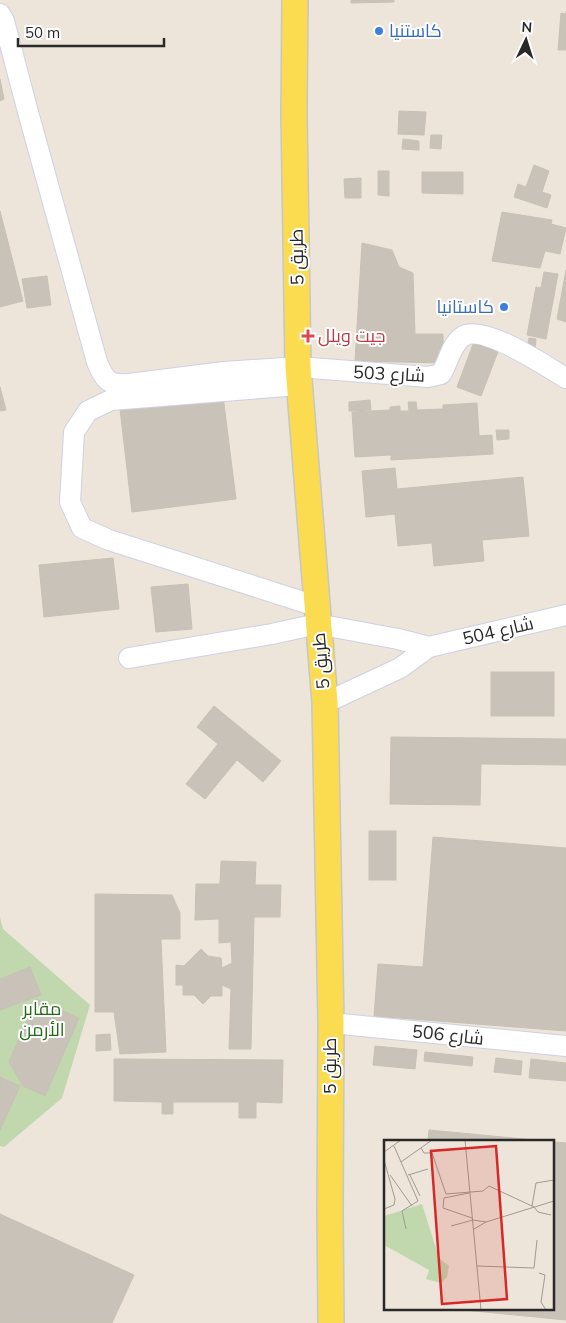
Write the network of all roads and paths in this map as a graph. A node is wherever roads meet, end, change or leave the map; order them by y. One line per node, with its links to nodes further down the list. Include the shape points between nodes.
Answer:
1 (295, 0): 3 (main road, طريق 5)
2 (0, 14): 3 (street, via 97,362 107,381 114,385 129,384 224,372)
3 (298, 376): 4 (street, شارع 503, via 428,377 441,374 461,337 480,334 516,348); 5 (main road, طريق 5); 5 (street, شارع 504, via 111,400 88,411 74,432 70,502 82,528)
4 (566, 378)
5 (317, 615): 7 (street, شارع 504); 8 (street, via 272,634); 9 (main road, طريق 5)
6 (566, 615): 7 (street, شارع 504)
7 (429, 647): 9 (street, شارع 504, via 400,668)
8 (129, 658)
9 (325, 703): 10 (main road, طريق 5)
10 (331, 1023): 11 (street, شارع 506); 12 (main road, طريق 5)
11 (566, 1046)
12 (331, 1323)

